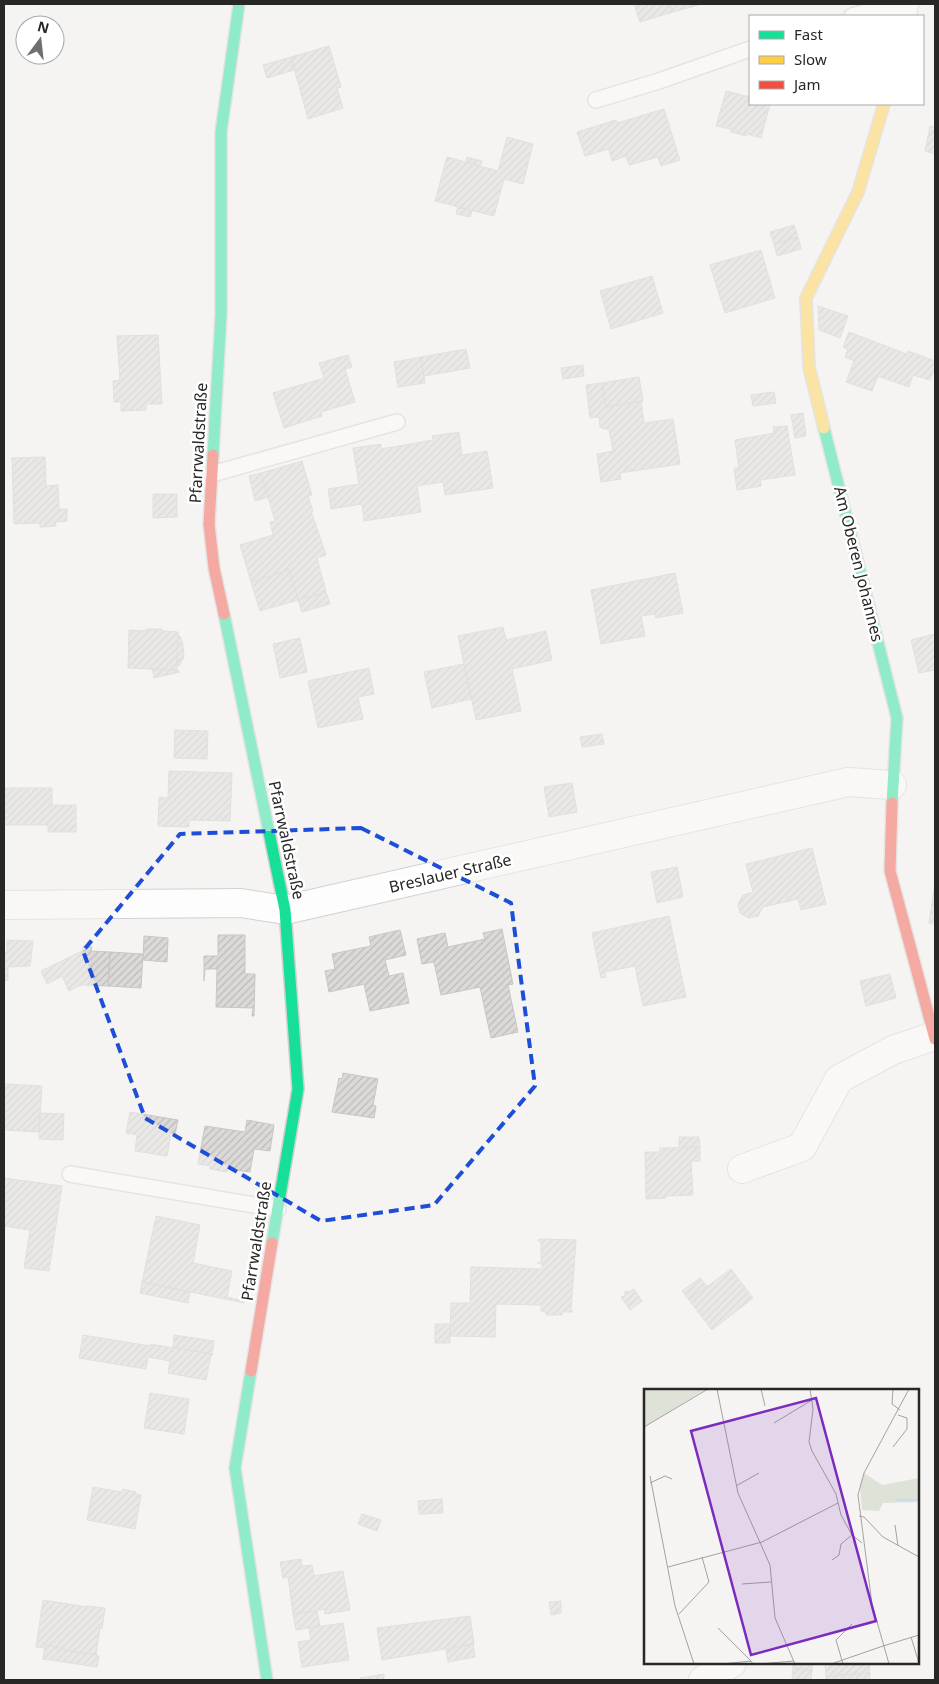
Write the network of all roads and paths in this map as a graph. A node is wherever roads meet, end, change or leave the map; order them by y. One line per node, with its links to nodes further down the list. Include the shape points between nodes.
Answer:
1 (240, 4): 8 (street, Pfarrwaldstraße, via 222,132 221,316)
2 (903, 9): 3 (lane, via 882,8)
3 (856, 15)
4 (749, 49): 5 (lane)
5 (596, 100)
6 (884, 105): 9 (street, Am Oberen Johannes, via 858,192 806,298 809,368 897,718)
7 (397, 422): 8 (lane)
8 (212, 474): 11 (street, Pfarrwaldstraße, via 209,524 214,568)
9 (892, 785): 11 (street, Breslauer Straße, via 848,782); 12 (street, Am Oberen Johannes, via 890,871)
10 (4, 905): 11 (street, Breslauer Straße, via 240,903)
11 (285, 910): 15 (street, Pfarrwaldstraße, via 298,1089)
12 (935, 1038): 13 (street, Am Oberen Johannes, via 892,1050 839,1080 802,1147)
13 (742, 1169)
14 (70, 1174): 15 (lane)
15 (278, 1209): 17 (street, Pfarrwaldstraße, via 235,1468)
16 (730, 1664): 18 (street)
17 (266, 1680)
18 (703, 1680)

